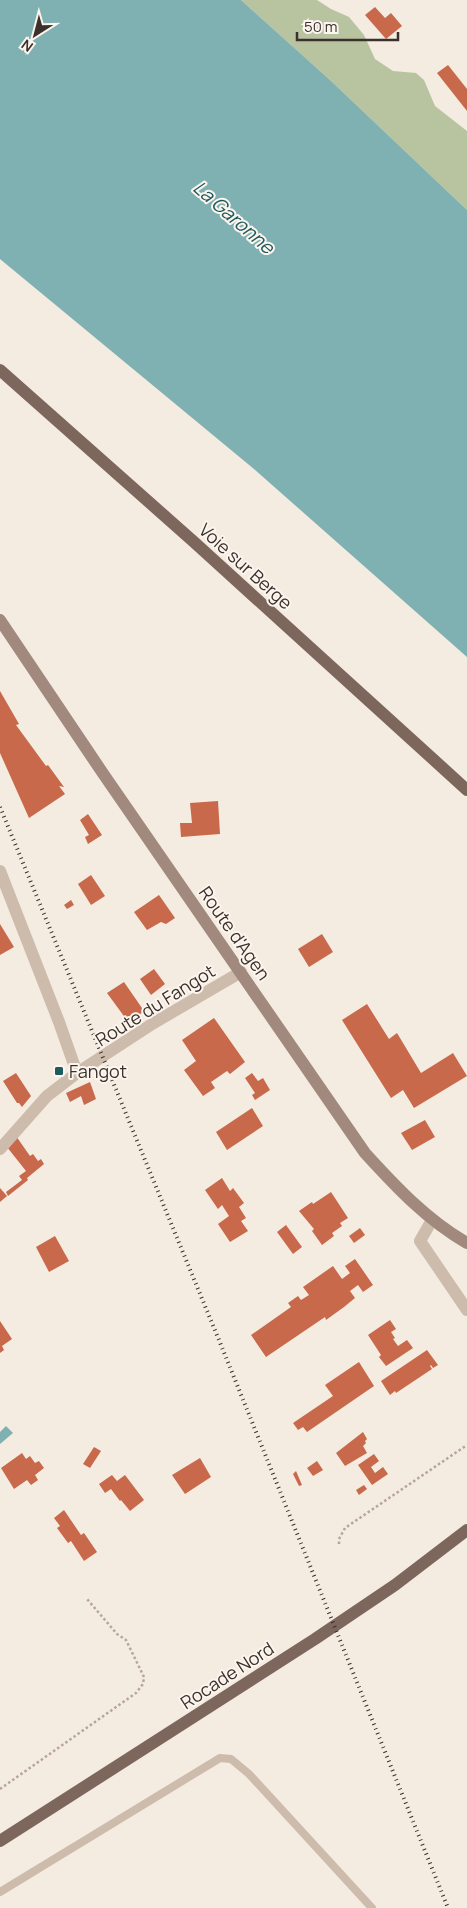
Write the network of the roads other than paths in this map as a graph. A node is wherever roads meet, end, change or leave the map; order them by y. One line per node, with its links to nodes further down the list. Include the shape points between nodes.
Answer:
1 (0, 370): 3 (main road, Voie sur Berge)
2 (0, 620): 5 (main road, Route d'Agen)
3 (467, 790)
4 (0, 871): 6 (street)
5 (241, 972): 6 (street, Route du Fangot); 8 (main road, Route d'Agen, via 365,1153)
6 (77, 1073): 7 (street, Route du Fangot, via 47,1096)
7 (0, 1149)
8 (432, 1220): 9 (main road, Route d'Agen); 10 (street, via 420,1241)
9 (467, 1243)
10 (467, 1310)
11 (467, 1530): 12 (main road, Rocade Nord, via 323,1634)
12 (0, 1841)
13 (0, 1892): 14 (lane, via 220,1758 231,1759 249,1774)
14 (372, 1908)

